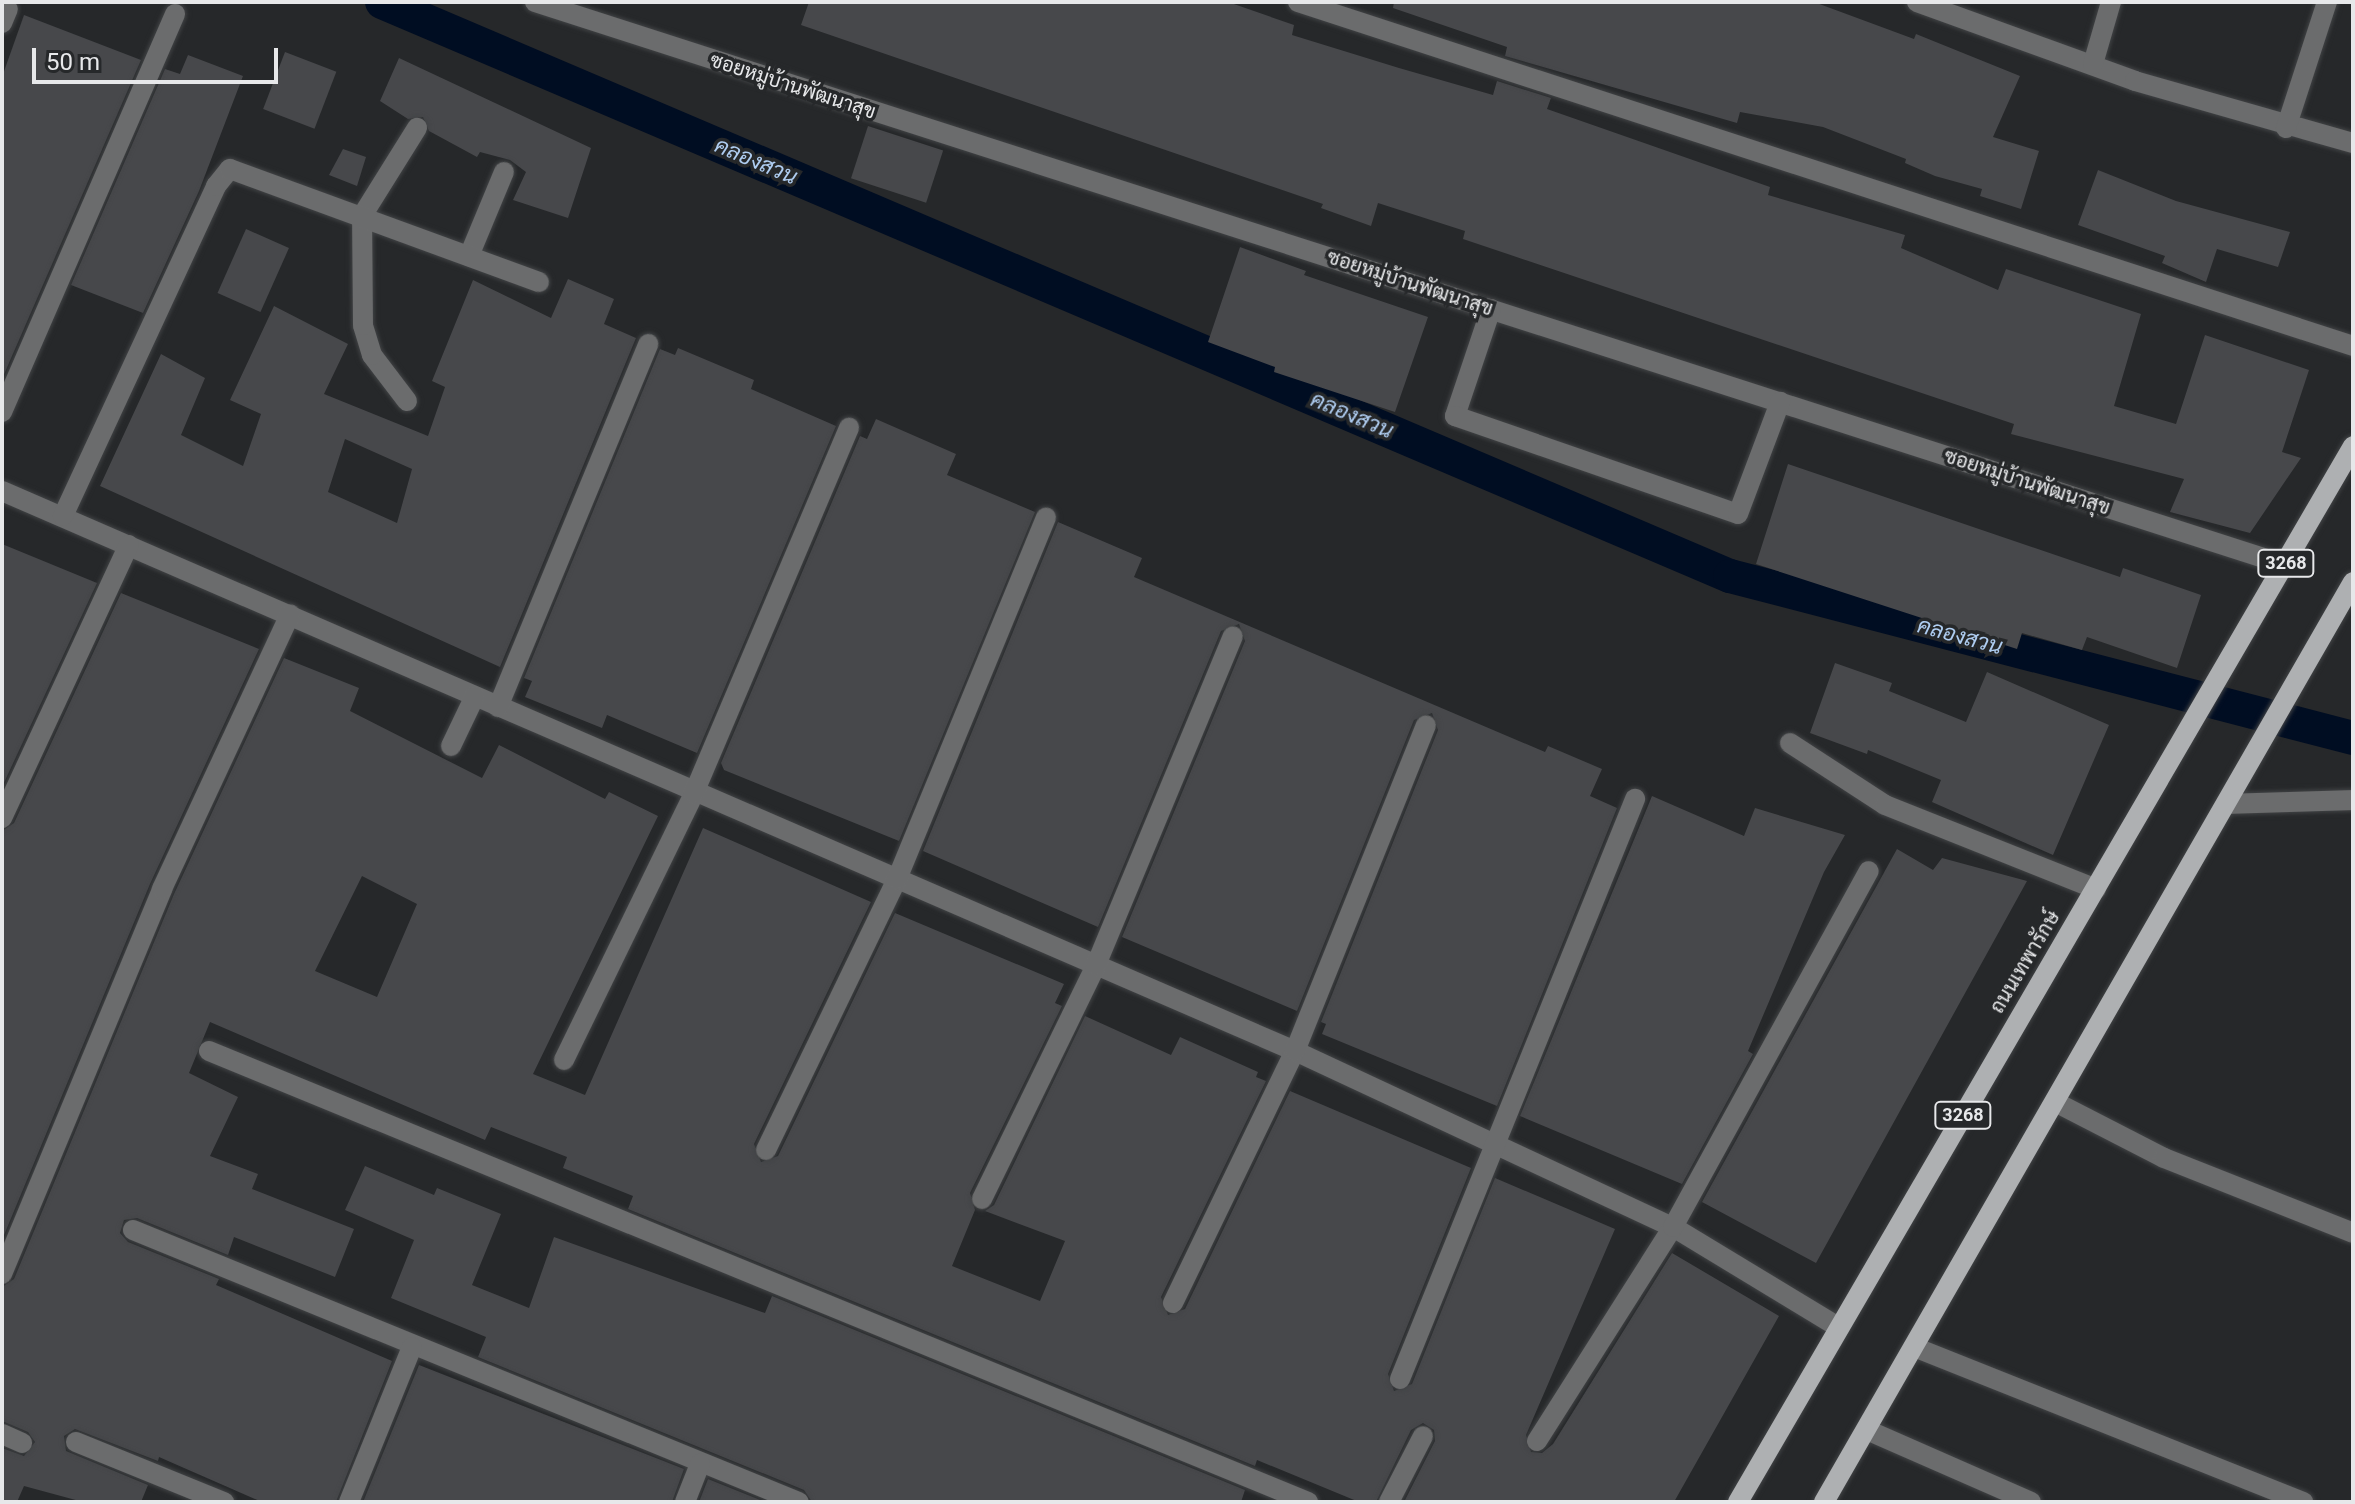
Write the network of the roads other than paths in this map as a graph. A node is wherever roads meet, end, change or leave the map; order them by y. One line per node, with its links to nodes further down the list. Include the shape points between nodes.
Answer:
1 (535, 2): 15 (street, ซอยหมู่บ้านพัฒนาสุข)
2 (1298, 2): 17 (street)
3 (1917, 2): 7 (street)
4 (2111, 2): 7 (street)
5 (2327, 2): 9 (street)
6 (175, 14): 20 (street)
7 (2093, 64): 9 (street)
8 (417, 128): 12 (street)
9 (2286, 128): 10 (street)
10 (2353, 143)
11 (504, 172): 13 (street)
12 (362, 216): 13 (street); 18 (street, via 363,325 372,355); 24 (street, via 237,169 223,173)
13 (469, 256): 14 (street)
14 (539, 282)
15 (1491, 309): 19 (street, ซอยหมู่บ้านพัฒนาสุข); 19 (street, via 1455,416 1738,514)
16 (648, 344): 32 (street)
17 (2353, 346)
18 (407, 401)
19 (1780, 402): 27 (street, ซอยหมู่บ้านพัฒนาสุข)
20 (2, 412)
21 (849, 428): 36 (street)
22 (2353, 446): 27 (main road, ถนนเทพารักษ์ / 3268)
23 (2, 491): 24 (street)
24 (63, 516): 26 (street)
25 (1046, 518): 42 (street)
26 (129, 545): 29 (street); 40 (street)
27 (2285, 565): 43 (main road, ถนนเทพารักษ์ / 3268)
28 (2353, 582): 39 (main road)
29 (290, 614): 31 (street); 55 (street, via 162,889)
30 (1233, 636): 44 (street)
31 (475, 696): 32 (street); 35 (street)
32 (498, 707): 36 (street)
33 (1426, 725): 46 (street)
34 (1790, 743): 43 (street, via 1885,805)
35 (451, 746)
36 (694, 793): 42 (street); 47 (street)
37 (1635, 799): 49 (street)
38 (2353, 800): 39 (street)
39 (2226, 804): 48 (main road)
40 (2, 818)
41 (1869, 871): 52 (street)
42 (897, 879): 44 (street); 50 (street)
43 (2096, 889): 57 (main road, ถนนเทพารักษ์ / 3268)
44 (1096, 965): 46 (street); 51 (street)
45 (209, 1051): 72 (street)
46 (1295, 1051): 49 (street); 56 (street)
47 (564, 1060)
48 (2057, 1103): 54 (street, via 2164,1158); 59 (main road)
49 (1496, 1144): 52 (street); 60 (street)
50 (766, 1150)
51 (982, 1199)
52 (1673, 1227): 57 (street); 64 (street)
53 (133, 1230): 58 (street)
54 (2353, 1233)
55 (2, 1274)
56 (1173, 1303)
57 (1838, 1327): 74 (main road, ถนนเทพารักษ์ / 3268)
58 (412, 1347): 67 (street); 69 (street)
59 (1914, 1347): 61 (main road); 77 (street)
60 (1400, 1379)
61 (1867, 1430): 75 (main road); 76 (street)
62 (2, 1434): 66 (street)
63 (1423, 1436): 73 (street)
64 (1537, 1441)
65 (76, 1442): 68 (street)
66 (22, 1443)
67 (700, 1464): 70 (street); 71 (street)
68 (224, 1502)
69 (349, 1502)
70 (685, 1502)
71 (799, 1502)
72 (1308, 1502)
73 (1389, 1502)
74 (1738, 1502)
75 (1824, 1502)
76 (2031, 1502)
77 (2303, 1502)

